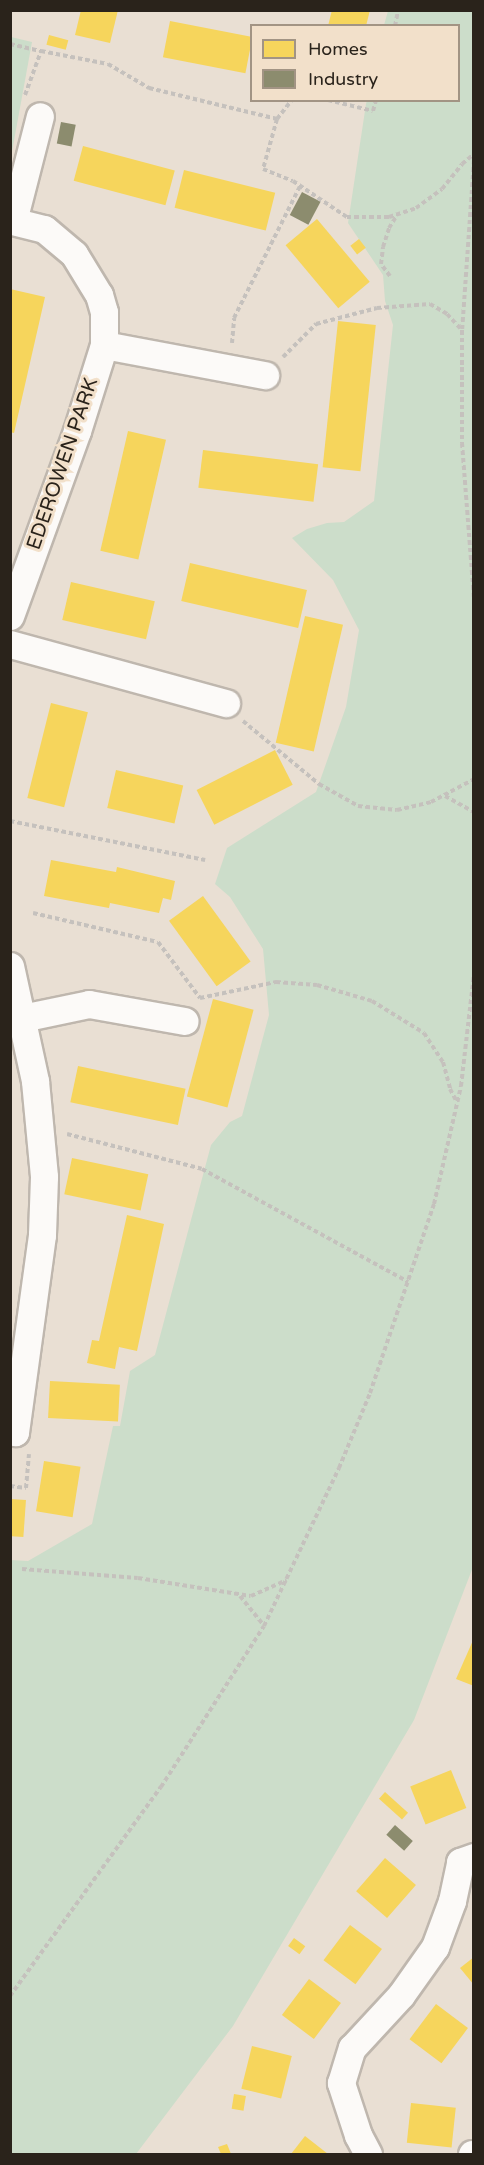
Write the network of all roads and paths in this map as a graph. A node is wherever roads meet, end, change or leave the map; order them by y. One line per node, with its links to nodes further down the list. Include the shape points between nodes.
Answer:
1 (10, 44): 2 (path)
2 (41, 51): 6 (path, via 20,109); 7 (path, via 108,64 148,88)
3 (290, 102): 7 (path)
4 (336, 102): 5 (path, via 373,111)
5 (375, 102)
6 (40, 116): 14 (street, EDEROWEN PARK, via 13,221 44,229 74,254 99,295 104,312)
7 (277, 119): 10 (path, via 263,170)
8 (474, 154): 11 (path, via 442,189 416,208)
9 (474, 160): 13 (path)
10 (300, 186): 11 (path, via 347,217); 15 (path, via 234,318)
11 (398, 214): 12 (path, via 388,228 383,247 381,264)
12 (390, 276)
13 (462, 330): 16 (path, via 430,304 378,308 316,324); 17 (path, via 462,443)
14 (104, 345): 15 (street); 18 (street, EDEROWEN PARK, via 78,431)
15 (230, 368): 16 (street)
16 (265, 375)
17 (474, 600)
18 (10, 616)
19 (10, 644): 20 (street)
20 (226, 703): 22 (path, via 244,723 318,784 358,806 397,810)
21 (474, 779): 22 (path)
22 (444, 796): 23 (path)
23 (474, 812)
24 (10, 821): 25 (path)
25 (205, 860)
26 (33, 913): 31 (path, via 158,942 200,999 276,982 317,986 372,1001 424,1033 442,1062)
27 (10, 966): 29 (street)
28 (474, 973): 31 (path)
29 (22, 1018): 30 (street, via 89,1004); 32 (street)
30 (184, 1021)
31 (458, 1102): 33 (path, via 435,1204)
32 (40, 1129): 33 (path, via 202,1169); 34 (street, via 44,1177 42,1235 15,1432)
33 (408, 1282): 36 (path, via 370,1393)
34 (10, 1431)
35 (22, 1569): 37 (path, via 138,1578)
36 (288, 1580): 37 (path, via 251,1596); 38 (path)
37 (240, 1595): 38 (path)
38 (264, 1626): 40 (path, via 161,1787)
39 (474, 1857): 41 (street, via 460,1862 452,1901 435,1947 401,1995 352,2048 341,2083 358,2135)
40 (10, 1996)
41 (369, 2154)

